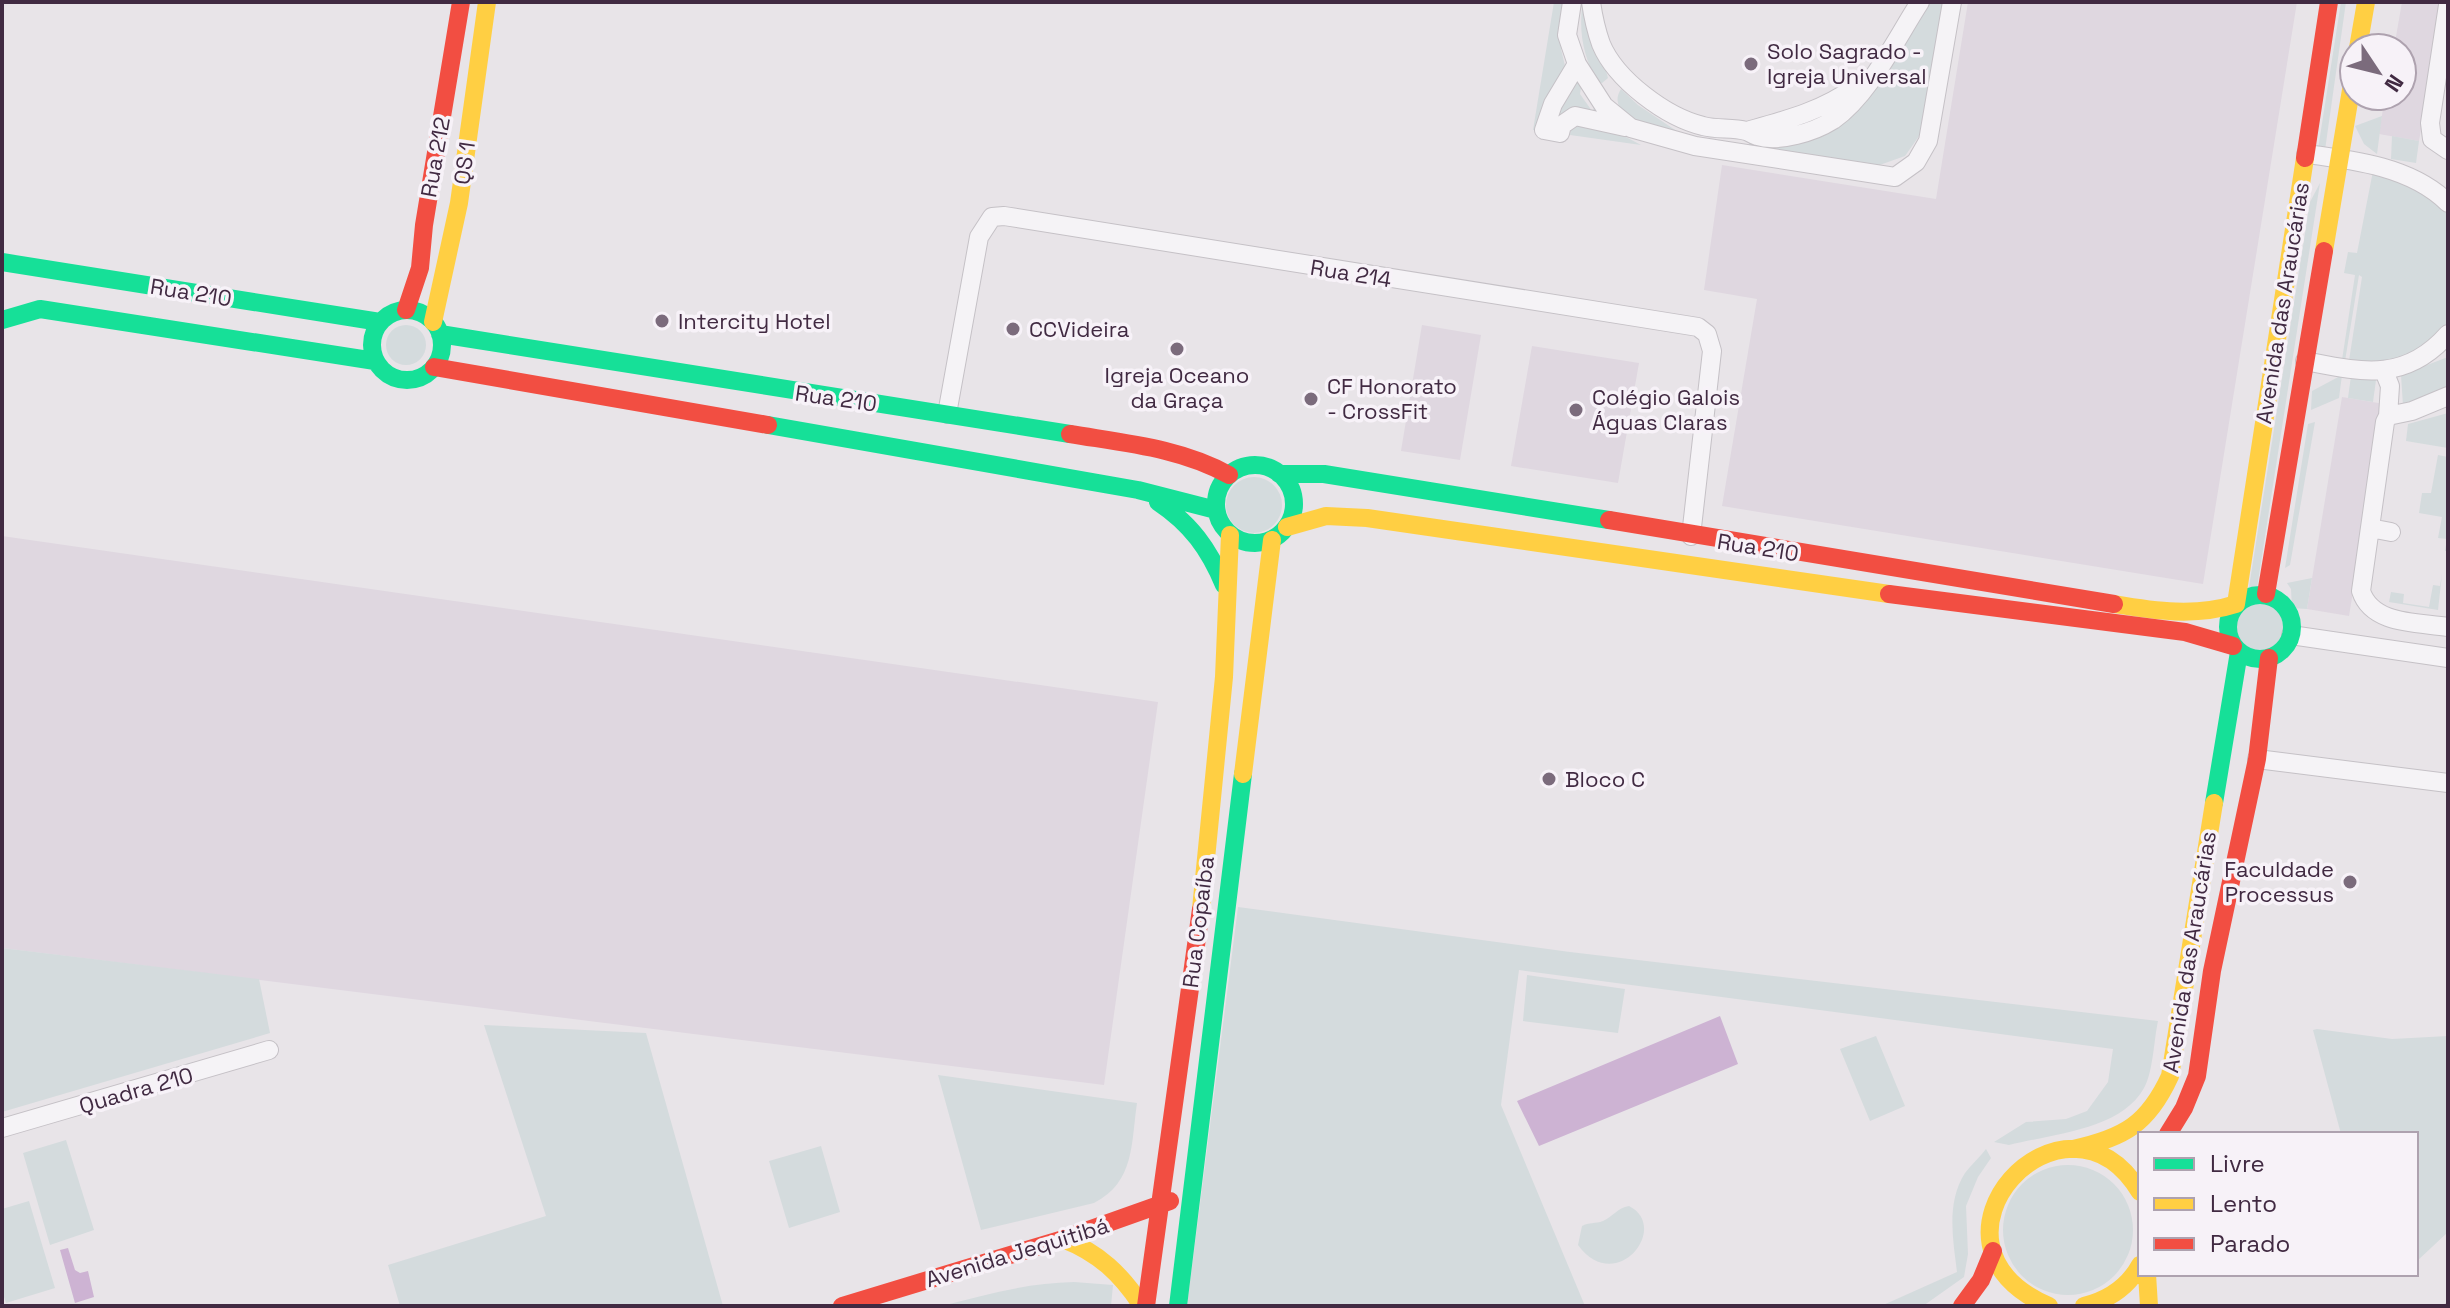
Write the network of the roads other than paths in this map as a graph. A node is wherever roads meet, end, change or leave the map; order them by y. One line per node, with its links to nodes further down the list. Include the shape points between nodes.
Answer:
1 (461, 2): 20 (main road, Rua 212, via 420,268)
2 (487, 2): 23 (main road, QS 1)
3 (1572, 2): 11 (street, via 1567,35)
4 (1591, 2): 5 (street, via 1602,47 1652,102 1704,127 1789,137 1835,118 1860,94)
5 (1920, 2)
6 (1952, 2): 14 (street, via 1928,141 1916,162 1895,177 1695,146)
7 (2329, 2): 16 (main road, Avenida das Araucárias)
8 (2366, 2): 10 (main road)
9 (2448, 5): 12 (street)
10 (2361, 32)
11 (1577, 64): 14 (street, via 1604,106); 14 (street, via 1544,130 1560,133 1575,116)
12 (2443, 72): 15 (street, via 2430,132)
13 (2347, 112): 17 (main road, Avenida das Araucárias)
14 (1631, 128)
15 (2448, 150)
16 (2306, 154): 17 (street); 46 (main road, Avenida das Araucárias)
17 (2340, 157): 18 (street, via 2417,180); 26 (main road, Avenida das Araucárias)
18 (2448, 203)
19 (2, 262): 22 (main road, Rua 210)
20 (406, 310): 22 (main road); 23 (main road, via 425,315)
21 (2, 320): 25 (main road, Rua 210, via 40,309)
22 (380, 322): 25 (main road, via 372,341)
23 (436, 328): 27 (main road, via 440,357); 30 (main road, Rua 210)
24 (2447, 339): 28 (street)
25 (375, 361): 27 (main road, via 391,377 403,380 415,380)
26 (2305, 361): 28 (street); 45 (main road, Avenida das Araucárias)
27 (434, 367): 34 (main road, Rua 210)
28 (2384, 371): 31 (street, via 2390,386)
29 (2448, 396): 31 (street)
30 (947, 414): 33 (main road, Rua 210, via 1180,454); 40 (street, Rua 214, via 979,237 992,217 1698,327 1707,334 1712,351)
31 (2388, 416): 38 (street)
32 (1279, 474): 33 (main road, via 1254,465); 37 (main road, via 1294,499); 40 (main road, Rua 210, via 1324,474)
33 (1229, 475): 35 (main road, via 1216,497)
34 (1138, 490): 35 (main road, Rua 210); 44 (main road, via 1193,527 1206,543)
35 (1216, 510): 39 (main road)
36 (1367, 518): 37 (main road, Rua 210, via 1310,517); 43 (main road, via 1300,537); 49 (main road, Rua 210, via 2185,632)
37 (1287, 527): 42 (main road)
38 (2369, 534): 41 (street); 47 (street, via 2361,591 2365,603 2384,617)
39 (1230, 535): 42 (main road, via 1250,544); 44 (main road, Rua Copaíba)
40 (1691, 536): 46 (main road, Rua 210, via 2138,608 2186,613)
41 (2390, 538)
42 (1272, 540): 43 (main road, Rua Copaíba)
43 (1267, 587): 63 (main road, Rua Copaíba)
44 (1227, 593): 64 (main road, Rua Copaíba, via 1224,677 1199,926)
45 (2266, 594): 46 (main road); 48 (main road, via 2290,614)
46 (2236, 604): 49 (main road, via 2227,625)
47 (2448, 627)
48 (2291, 635): 50 (main road, via 2287,645); 51 (street)
49 (2236, 649): 50 (main road, via 2254,659); 54 (main road, Avenida das Araucárias)
50 (2269, 658): 52 (main road, Avenida das Araucárias)
51 (2448, 658)
52 (2257, 759): 53 (street); 55 (main road, Avenida das Araucárias)
53 (2448, 783)
54 (2186, 968): 55 (main road, via 2198,977); 56 (main road, Avenida das Araucárias)
55 (2212, 974): 57 (main road, Avenida das Araucárias)
56 (2177, 1034): 57 (main road, via 2191,1031); 61 (main road, Avenida das Araucárias, via 2170,1076 2147,1118 2105,1143)
57 (2202, 1039): 60 (main road, Avenida das Araucárias, via 2197,1076)
58 (269, 1050): 59 (street, Quadra 210)
59 (2, 1128)
60 (2169, 1132)
61 (2073, 1149): 62 (main road, via 2117,1164); 66 (main road, Avenida das Araucárias, via 2027,1161 2009,1177 1992,1212)
62 (2138, 1189)
63 (1191, 1193): 64 (main road, Avenida Jequitibá); 71 (main road, Rua Copaíba)
64 (1159, 1206): 65 (main road, Avenida Jequitibá); 70 (main road, Rua Copaíba)
65 (1063, 1239): 69 (main road, Avenida Jequitibá); 70 (main road, via 1106,1260)
66 (1993, 1251): 72 (main road, via 1982,1281); 74 (main road, via 2005,1275 2024,1294)
67 (2138, 1267): 75 (main road, via 2119,1291)
68 (2147, 1276): 76 (main road)
69 (842, 1306)
70 (1144, 1306)
71 (1178, 1306)
72 (1962, 1306)
73 (2017, 1306): 74 (main road)
74 (2048, 1306)
75 (2084, 1306)
76 (2149, 1306)

